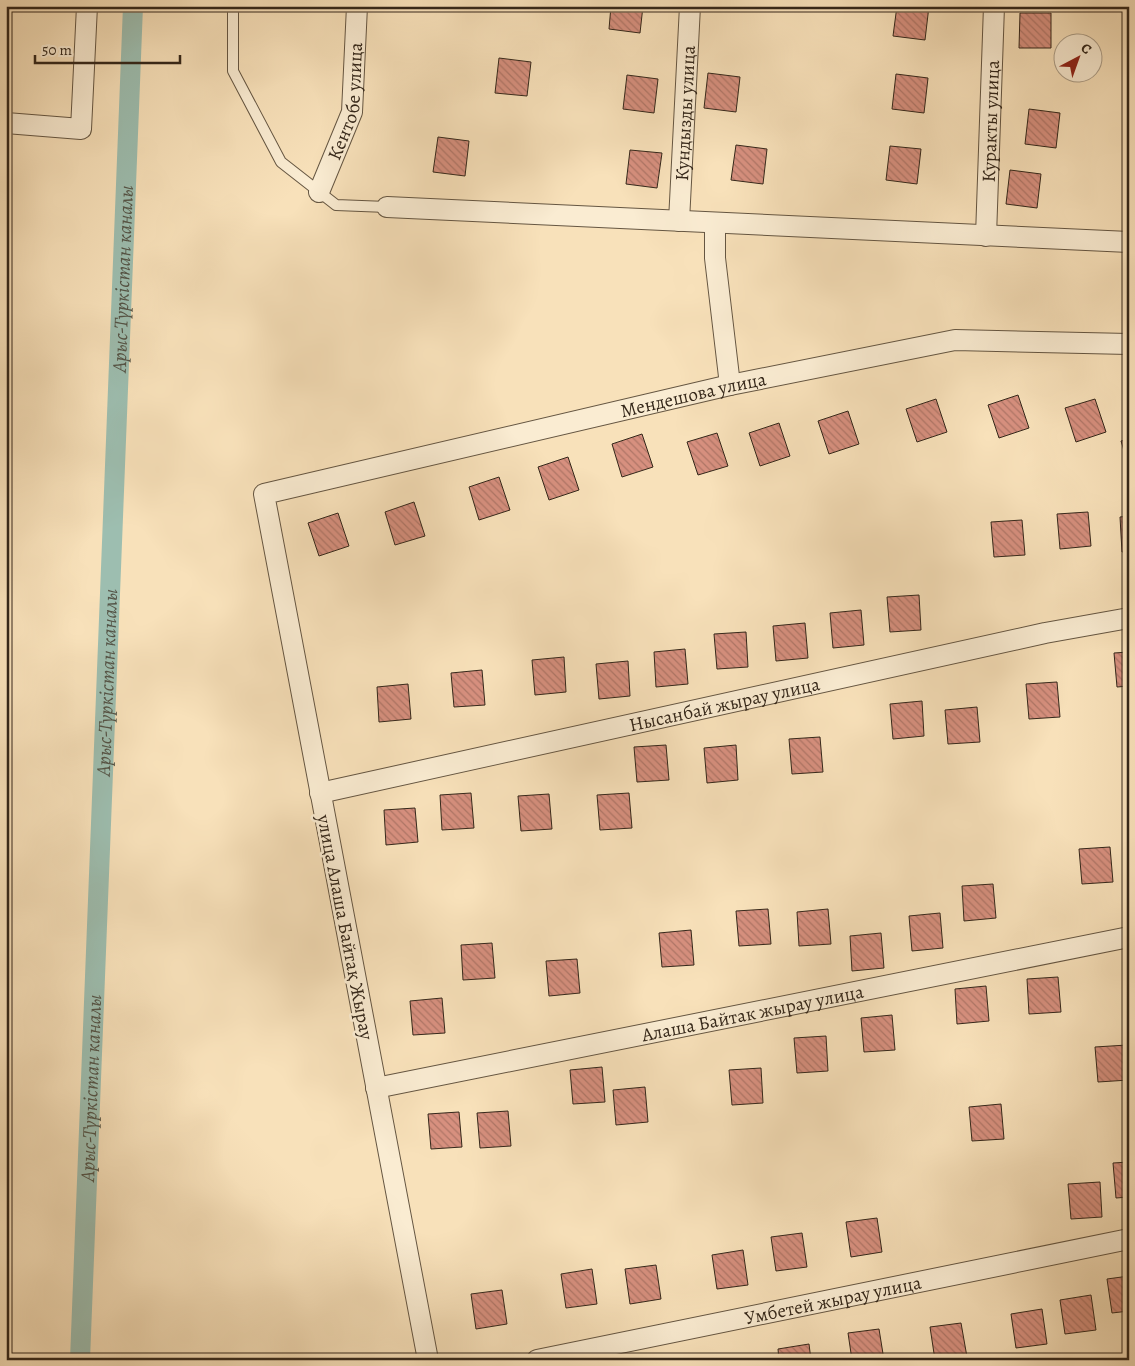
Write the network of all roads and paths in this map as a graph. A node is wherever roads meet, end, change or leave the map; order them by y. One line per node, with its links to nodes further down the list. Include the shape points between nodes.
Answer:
1 (87, 6): 6 (street, via 81,129)
2 (233, 6): 7 (lane, via 234,70 281,162)
3 (357, 6): 7 (street, Кентобе улица, via 352,112)
4 (690, 6): 9 (street, Кундызды улица)
5 (994, 6): 11 (street, Куракты улица)
6 (6, 123)
7 (319, 192): 8 (lane, via 336,205)
8 (387, 207): 9 (street)
9 (680, 221): 10 (street)
10 (715, 223): 11 (street); 14 (street, via 715,258)
11 (986, 236): 12 (street)
12 (1129, 242)
13 (1129, 344): 14 (street, Мендешова улица, via 955,340)
14 (730, 385): 15 (street, Мендешова улица)
15 (264, 494): 17 (street, улица Алаша Байтақ Жырау)
16 (1129, 618): 17 (street, Нысанбай жырау улица, via 1045,633)
17 (320, 793): 19 (street, улица Алаша Байтақ Жырау)
18 (1129, 937): 19 (street, Алаша Байтак жырау улица)
19 (376, 1088): 21 (street, улица Алаша Байтақ Жырау)
20 (1129, 1239): 22 (street, Умбетей жырау улица)
21 (428, 1360)
22 (537, 1360)

